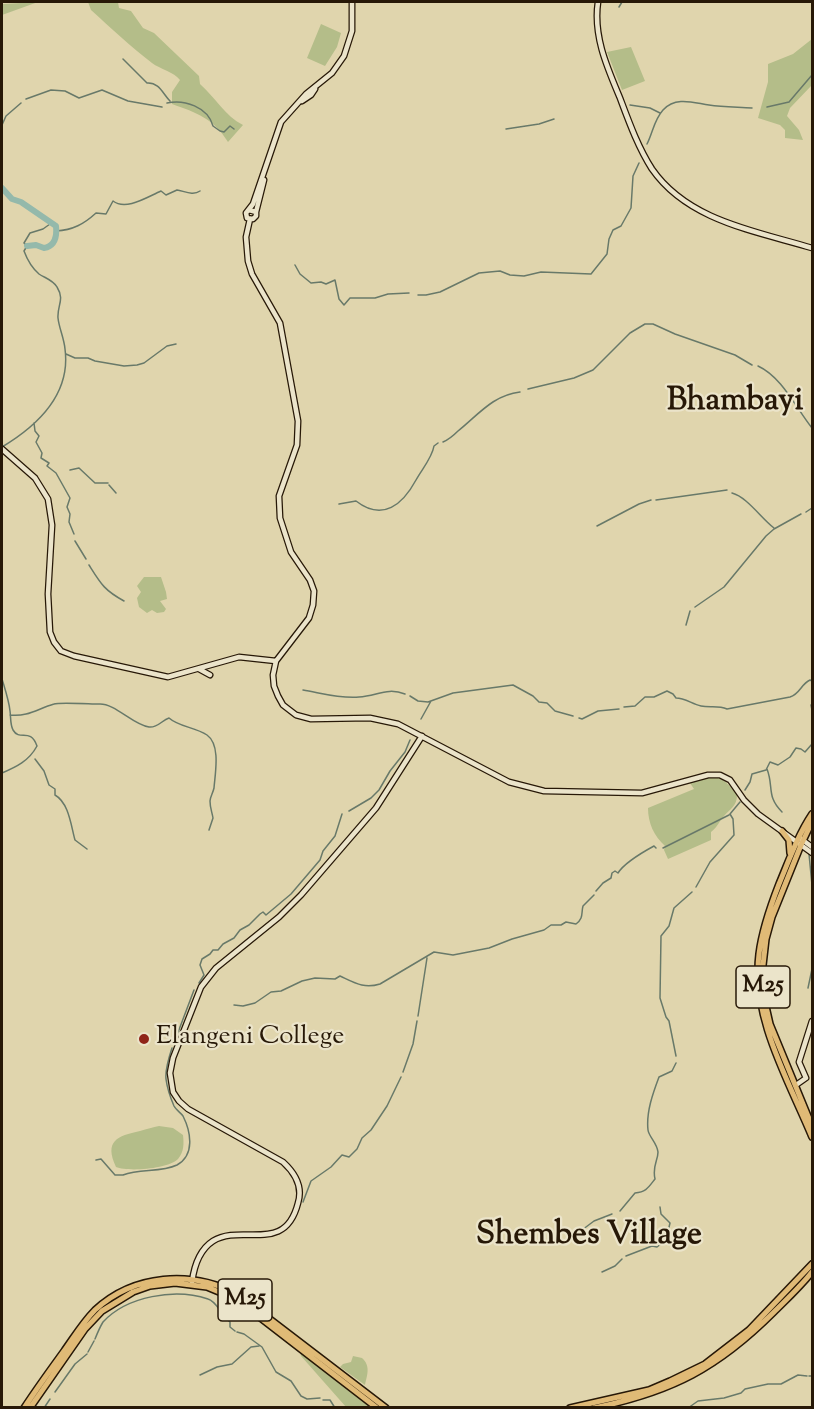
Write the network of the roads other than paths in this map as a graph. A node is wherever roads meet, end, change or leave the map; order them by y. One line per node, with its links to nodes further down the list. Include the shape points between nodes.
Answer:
1 (352, 2): 3 (street, via 352,32 344,56 332,74 286,115)
2 (598, 2): 7 (street, via 598,35 605,61 640,147 660,179 686,202 710,216)
3 (265, 168): 4 (street); 5 (street)
4 (249, 210): 5 (street); 6 (street, via 246,215)
5 (256, 212): 6 (street, via 255,218)
6 (250, 219): 9 (street, via 246,237 248,261 280,323 298,421 297,445 280,491 280,518 291,552 314,591 309,618)
7 (813, 248)
8 (3, 451): 10 (street, via 38,482 51,508 48,609 50,632 61,651 168,677)
9 (276, 661): 10 (street, via 244,656); 12 (street, via 273,680 278,696 296,715 311,719 383,720)
10 (199, 669): 11 (street)
11 (210, 675)
12 (422, 736): 15 (street, via 509,782 544,791 642,793 720,775 730,780 758,814); 26 (street, via 379,804 301,895 216,968 197,994 171,1066 174,1092 188,1109 283,1162 295,1175 300,1196 294,1216 280,1230 263,1236 232,1235 213,1241 201,1254)
13 (813, 814): 16 (main road, M25)
14 (813, 822): 16 (main road, M25)
15 (782, 831): 16 (street); 19 (main road, via 789,840)
16 (799, 841): 17 (street); 18 (street); 19 (main road, M25); 21 (main road, M25, via 768,928 762,966 768,1017)
17 (813, 847)
18 (813, 852)
19 (790, 857): 23 (main road, M25, via 762,933 758,990 767,1027)
20 (813, 1021): 21 (street, via 799,1062 806,1078)
21 (796, 1085): 22 (main road, M25)
22 (813, 1126)
23 (813, 1137)
24 (813, 1264): 27 (main road)
25 (813, 1272): 27 (main road)
26 (192, 1282): 28 (main road, M25, via 167,1279 140,1284 101,1306 81,1326); 29 (main road, M25, via 150,1286 108,1306 85,1329); 30 (main road, M25, via 236,1299); 31 (main road, M25, via 217,1285 247,1300)
27 (799, 1284): 32 (main road, via 737,1340 694,1370 641,1392); 33 (main road, via 744,1341 705,1369 663,1389)
28 (24, 1407)
29 (30, 1407)
30 (377, 1407)
31 (386, 1407)
32 (570, 1407)
33 (594, 1407)

